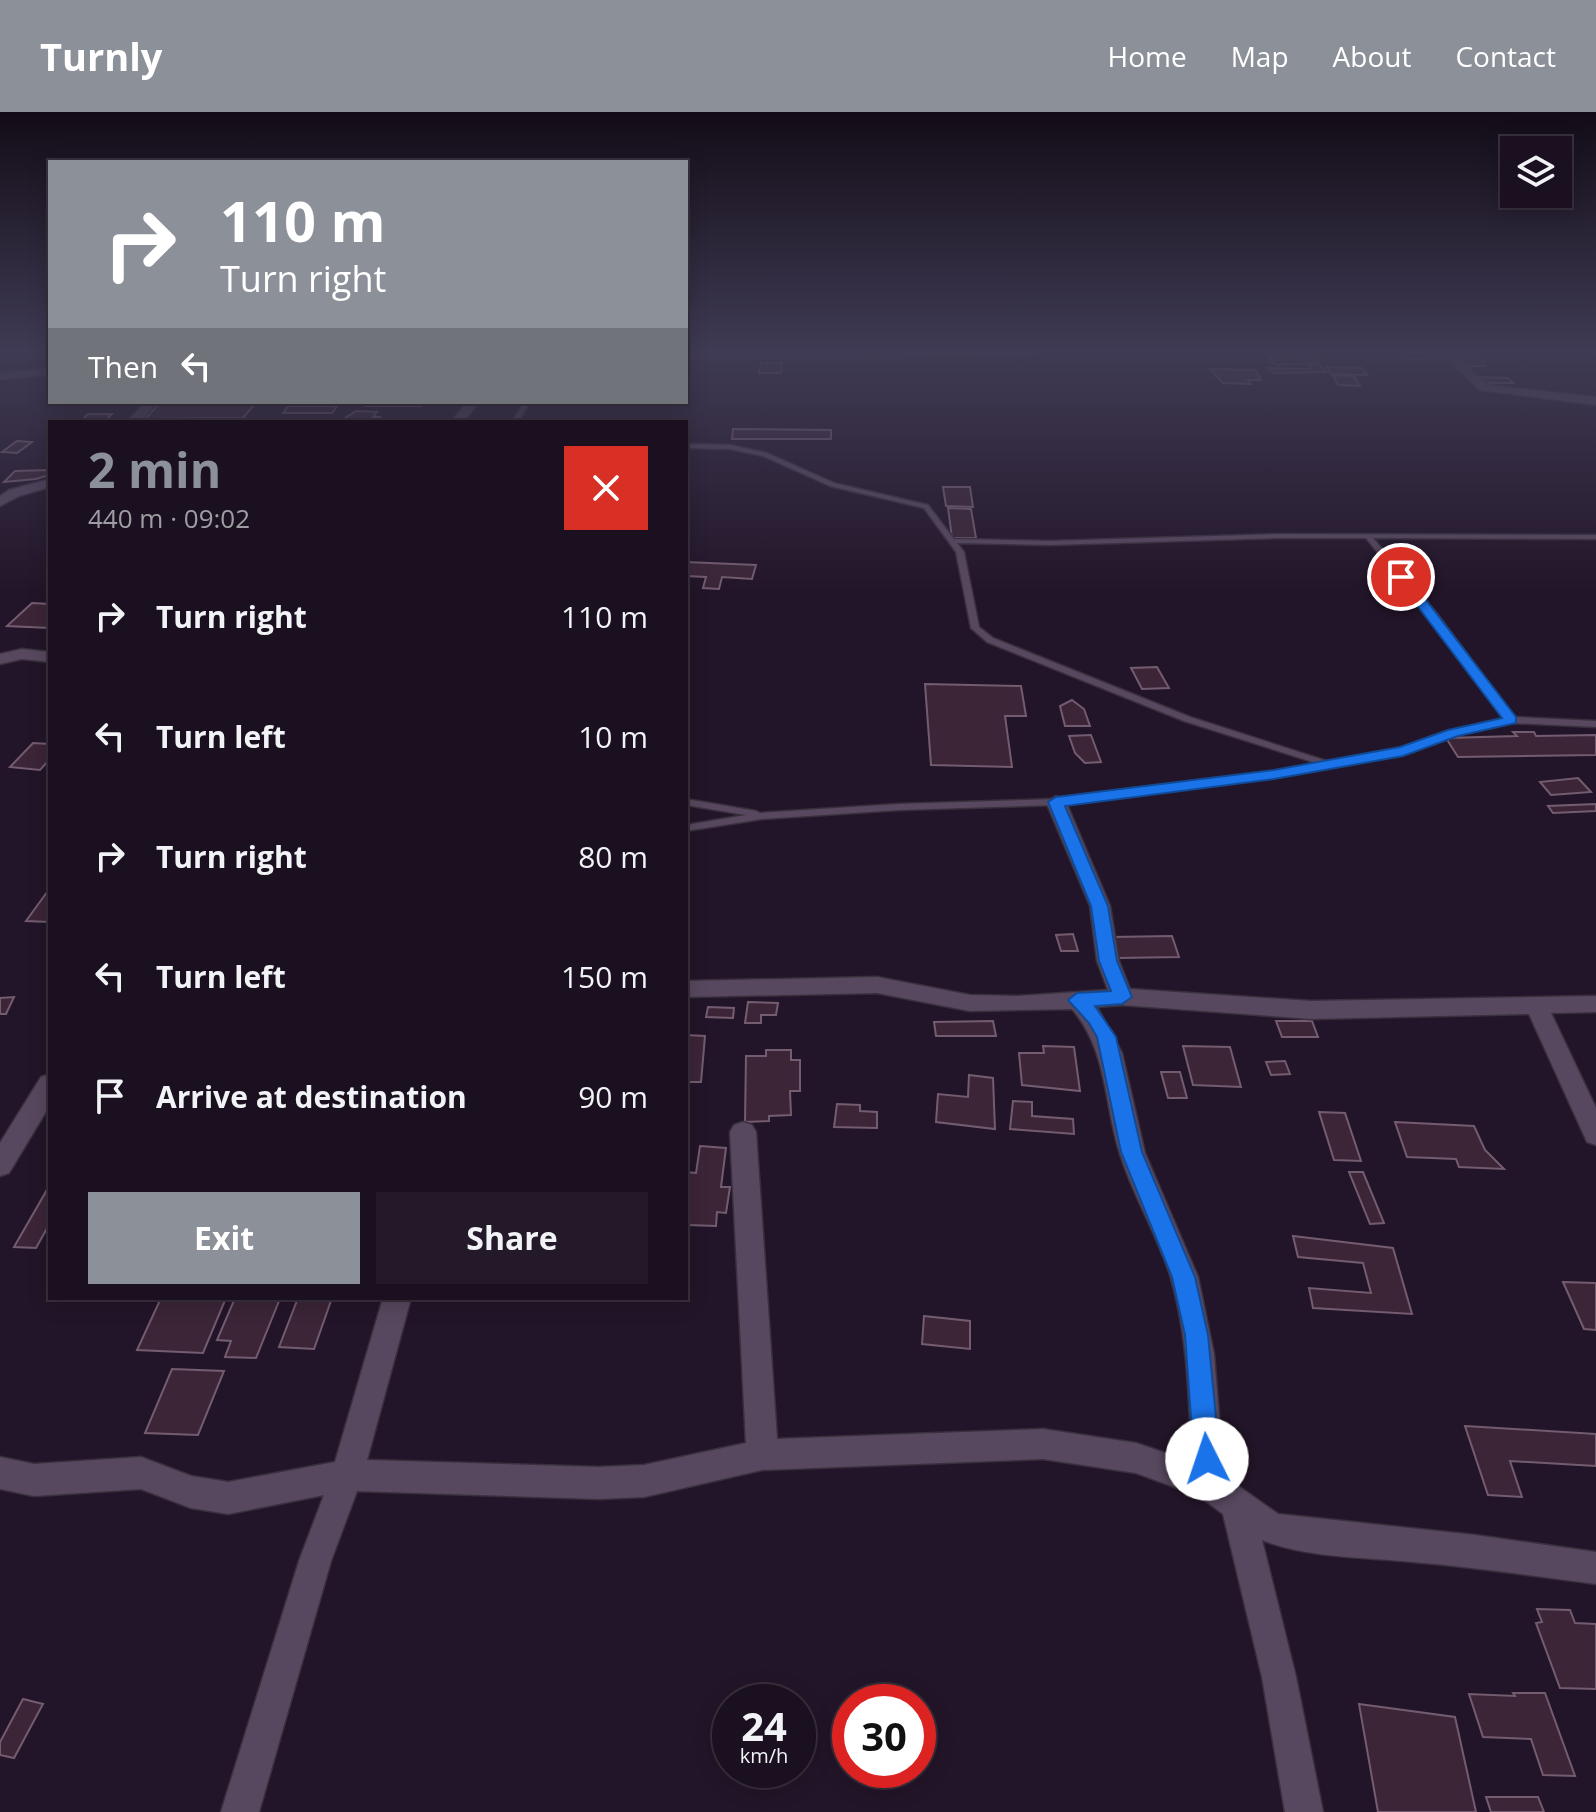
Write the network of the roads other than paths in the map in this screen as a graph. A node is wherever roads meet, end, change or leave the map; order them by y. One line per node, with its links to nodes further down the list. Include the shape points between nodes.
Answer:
1 (688, 446): 8 (lane, via 765,454 832,485 916,502 931,510)
2 (48, 485): 4 (street)
3 (0, 489): 4 (street)
4 (28, 489): 5 (street)
5 (0, 502)
6 (1596, 537): 7 (lane)
7 (1369, 538): 8 (lane); 13 (lane)
8 (951, 541): 15 (lane, via 960,552 975,628 990,640 1187,719)
9 (0, 650): 10 (street)
10 (48, 656)
11 (48, 656): 12 (street)
12 (0, 659)
13 (1511, 720): 14 (lane); 15 (lane, via 1403,751)
14 (1596, 724)
15 (1331, 764): 17 (lane)
16 (688, 802): 18 (lane)
17 (1056, 802): 18 (lane); 21 (street, via 1100,906 1108,961)
18 (762, 816): 19 (lane)
19 (688, 828)
20 (688, 989): 22 (street, via 877,985 970,1003)
21 (1122, 997): 22 (street); 24 (street, via 1311,1010)
22 (1077, 1000): 33 (street, via 1106,1037 1131,1152 1183,1277)
23 (1596, 1004): 24 (street)
24 (1536, 1005): 27 (street)
25 (48, 1087): 28 (street)
26 (743, 1132): 30 (street)
27 (1596, 1135)
28 (0, 1165)
29 (396, 1300): 32 (street)
30 (762, 1455): 32 (street, via 644,1481); 33 (street, via 1043,1444 1136,1458)
31 (0, 1473): 32 (street, via 34,1480 141,1473 191,1492 228,1498)
32 (347, 1475): 35 (street, via 315,1561)
33 (1222, 1493): 34 (street, via 1278,1530); 36 (street, via 1279,1677)
34 (1596, 1568)
35 (240, 1812)
36 (1304, 1812)

